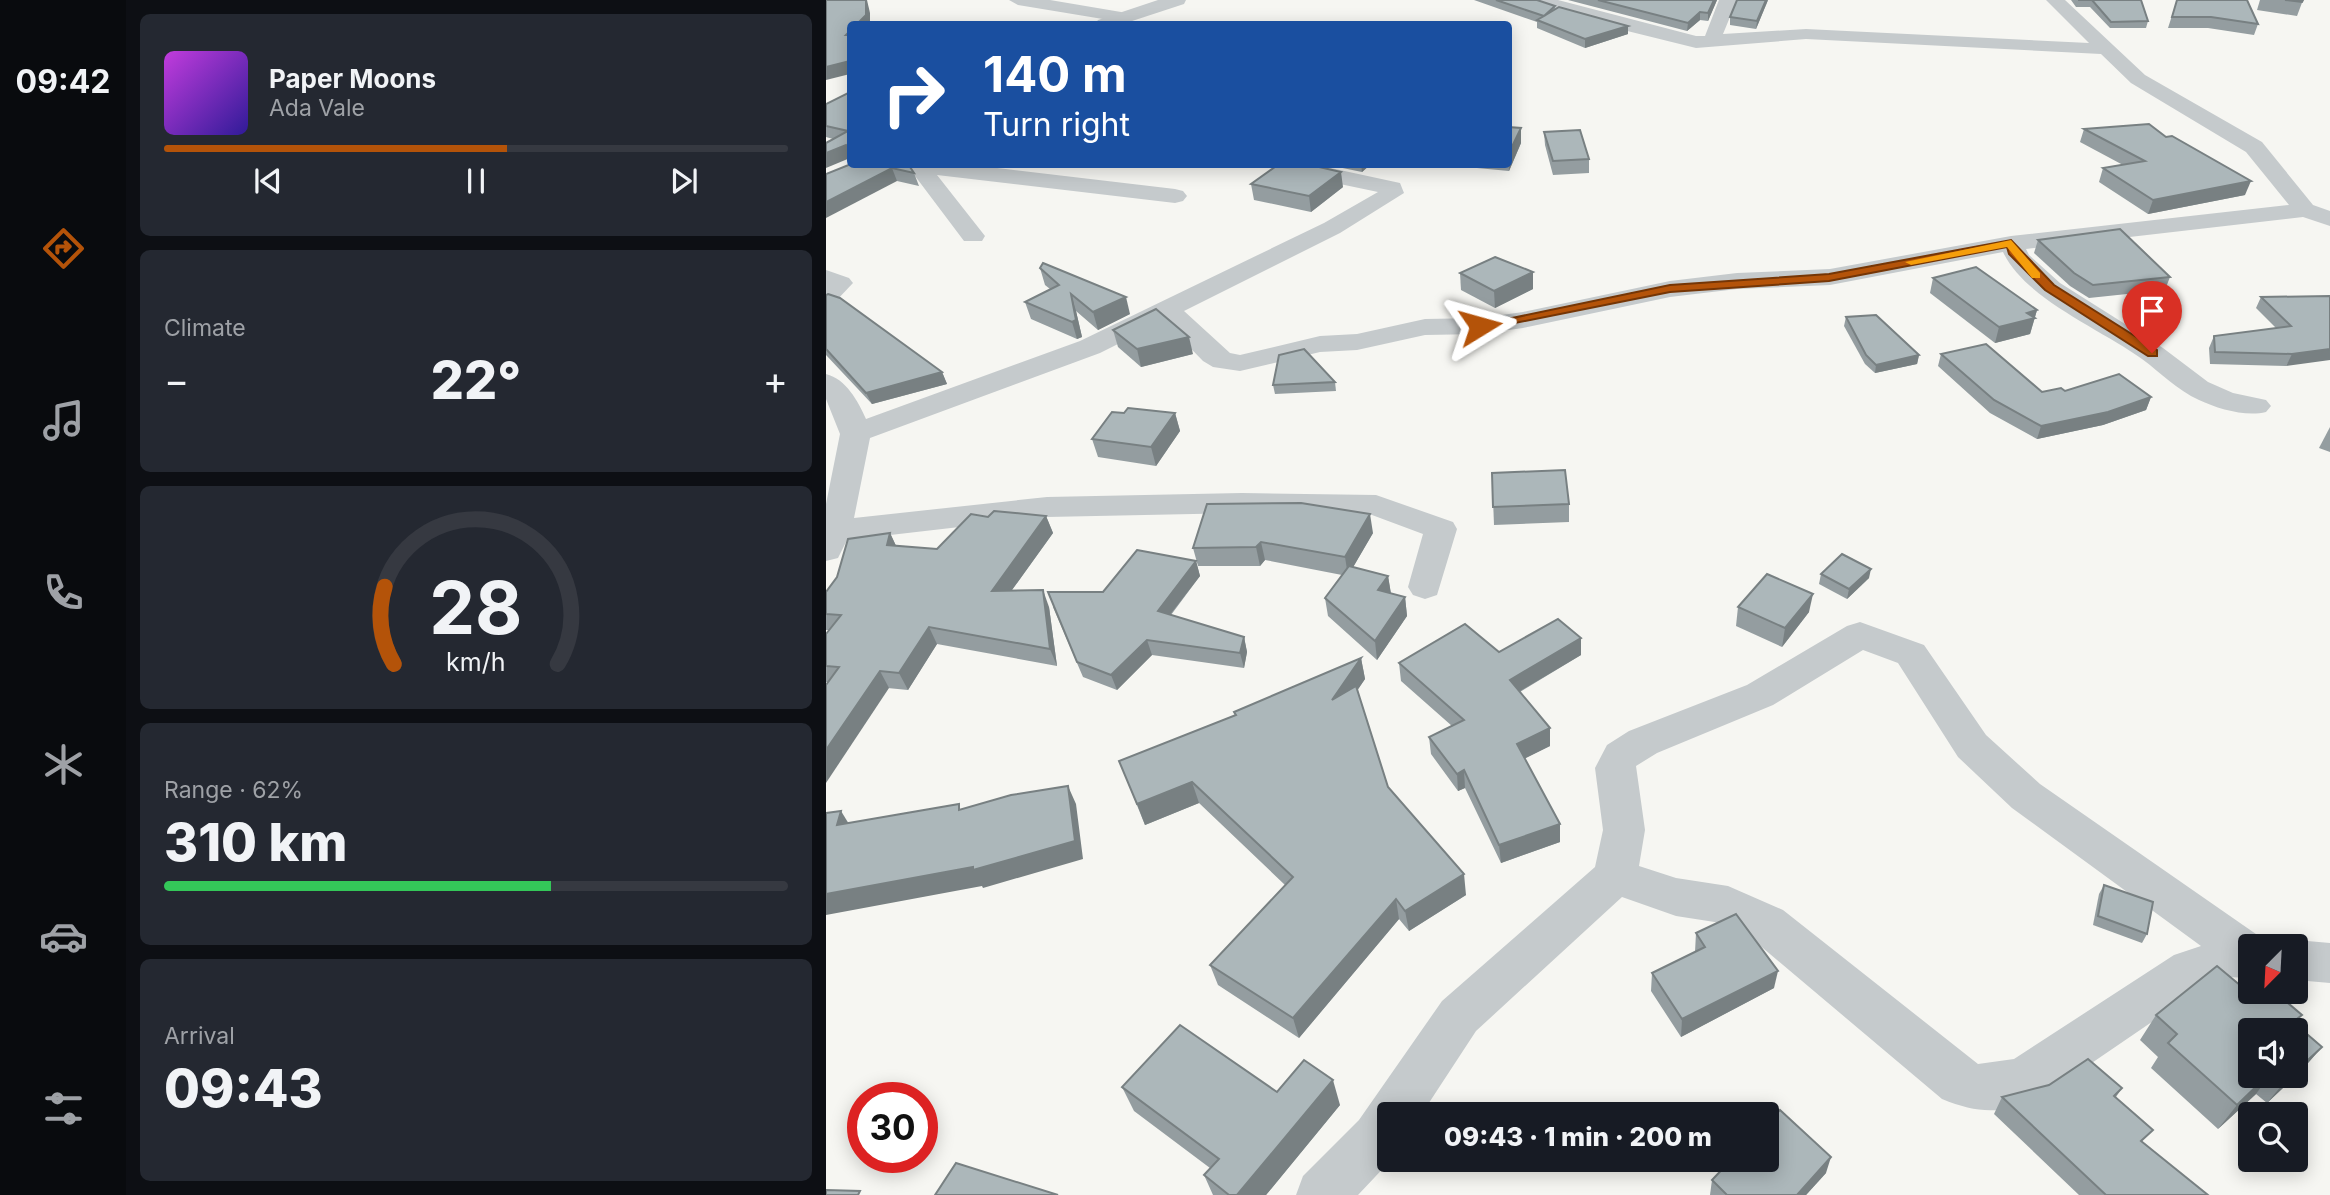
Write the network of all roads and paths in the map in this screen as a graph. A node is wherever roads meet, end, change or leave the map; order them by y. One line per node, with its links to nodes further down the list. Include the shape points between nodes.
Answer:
1 (1018, 0): 6 (street)
2 (1541, 0): 7 (street, via 1680,41)
3 (1728, 0): 7 (street)
4 (2055, 0): 8 (street)
5 (1166, 2): 6 (street)
6 (1113, 21)
7 (1712, 40): 8 (street, via 1817,34)
8 (2104, 49): 13 (street, via 2138,79 2254,147)
9 (920, 168): 15 (street)
10 (943, 168): 12 (street)
11 (1297, 168): 19 (street, via 1392,188 1393,193)
12 (1175, 196)
13 (2305, 210): 14 (street); 16 (street)
14 (2330, 219)
15 (973, 236)
16 (2011, 243): 19 (street, via 1829,277 1670,289 1523,320 1425,327 1240,363 1213,355); 21 (street, via 2013,252 2049,288 2152,353 2187,382 2207,393)
17 (826, 278): 18 (street, via 840,283)
18 (826, 296)
19 (1166, 309): 22 (street, via 1090,347)
20 (826, 383): 22 (street, via 838,393)
21 (2256, 406)
22 (855, 433): 23 (street)
23 (831, 540): 24 (street, via 1047,507 1376,505 1441,529)
24 (1425, 587)
25 (1615, 876): 26 (street, via 1624,830 1615,768 1621,756 1643,742 1760,695 1860,635 1911,654 1972,746 2026,796); 27 (street, via 1676,897 1728,905 1767,924 1959,1082 1978,1088 2022,1082 2190,970); 30 (street, via 1459,1016)
26 (2238, 947)
27 (2238, 957)
28 (2308, 961): 29 (street)
29 (2330, 963)
30 (1401, 1102)
31 (1377, 1138): 32 (street)
32 (1322, 1195)

